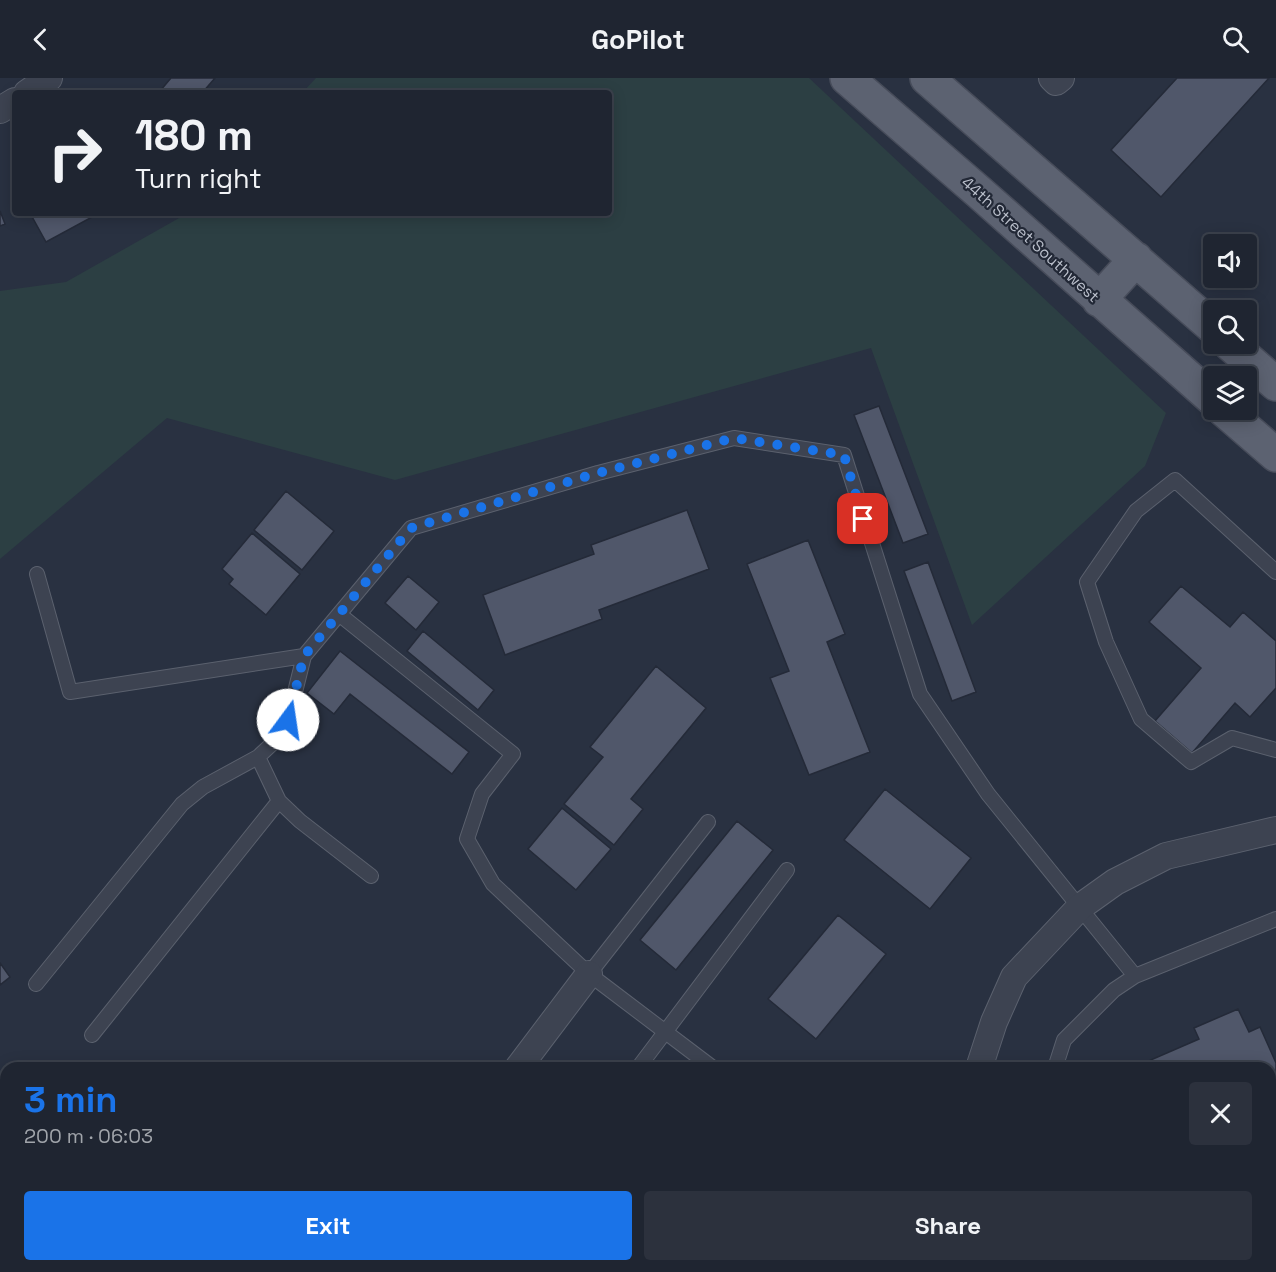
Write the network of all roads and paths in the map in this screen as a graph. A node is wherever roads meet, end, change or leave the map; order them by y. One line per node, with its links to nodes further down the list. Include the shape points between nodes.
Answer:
1 (49, 78): 6 (street)
2 (847, 78): 8 (main road, 44th Street Southwest)
3 (927, 78): 7 (main road)
4 (1052, 78): 5 (street, via 1056,82)
5 (1061, 78)
6 (31, 90)
7 (1136, 259): 8 (main road); 9 (main road)
8 (1099, 300): 12 (main road, 44th Street Southwest)
9 (1203, 318)
10 (1242, 354): 11 (main road)
11 (1276, 384)
12 (1203, 390)
13 (1236, 420): 14 (main road)
14 (1276, 455)
15 (1276, 572): 19 (lane, via 1174,480 1136,511 1087,582 1106,642 1141,719 1191,762 1232,738)
16 (37, 574): 18 (lane, via 70,692)
17 (339, 614): 18 (lane); 26 (lane, via 411,528 734,438 844,455 920,694 988,794); 28 (lane, via 513,754 482,794 467,839 493,884)
18 (304, 656): 20 (lane, via 288,720)
19 (1276, 750)
20 (258, 757): 21 (lane); 30 (lane, via 203,787 182,804)
21 (279, 801): 25 (lane); 32 (lane)
22 (708, 822): 28 (lane)
23 (1276, 835): 26 (street, via 1166,856 1115,882)
24 (787, 870): 31 (lane)
25 (371, 876)
26 (1080, 907): 29 (lane); 36 (street, via 1014,977)
27 (1276, 919): 29 (lane)
28 (589, 974): 31 (lane); 33 (street)
29 (1135, 976): 37 (lane, via 1114,990 1064,1040)
30 (36, 984)
31 (665, 1032): 34 (lane); 35 (lane)
32 (92, 1035)
33 (523, 1062)
34 (642, 1062)
35 (705, 1062)
36 (981, 1062)
37 (1057, 1062)

